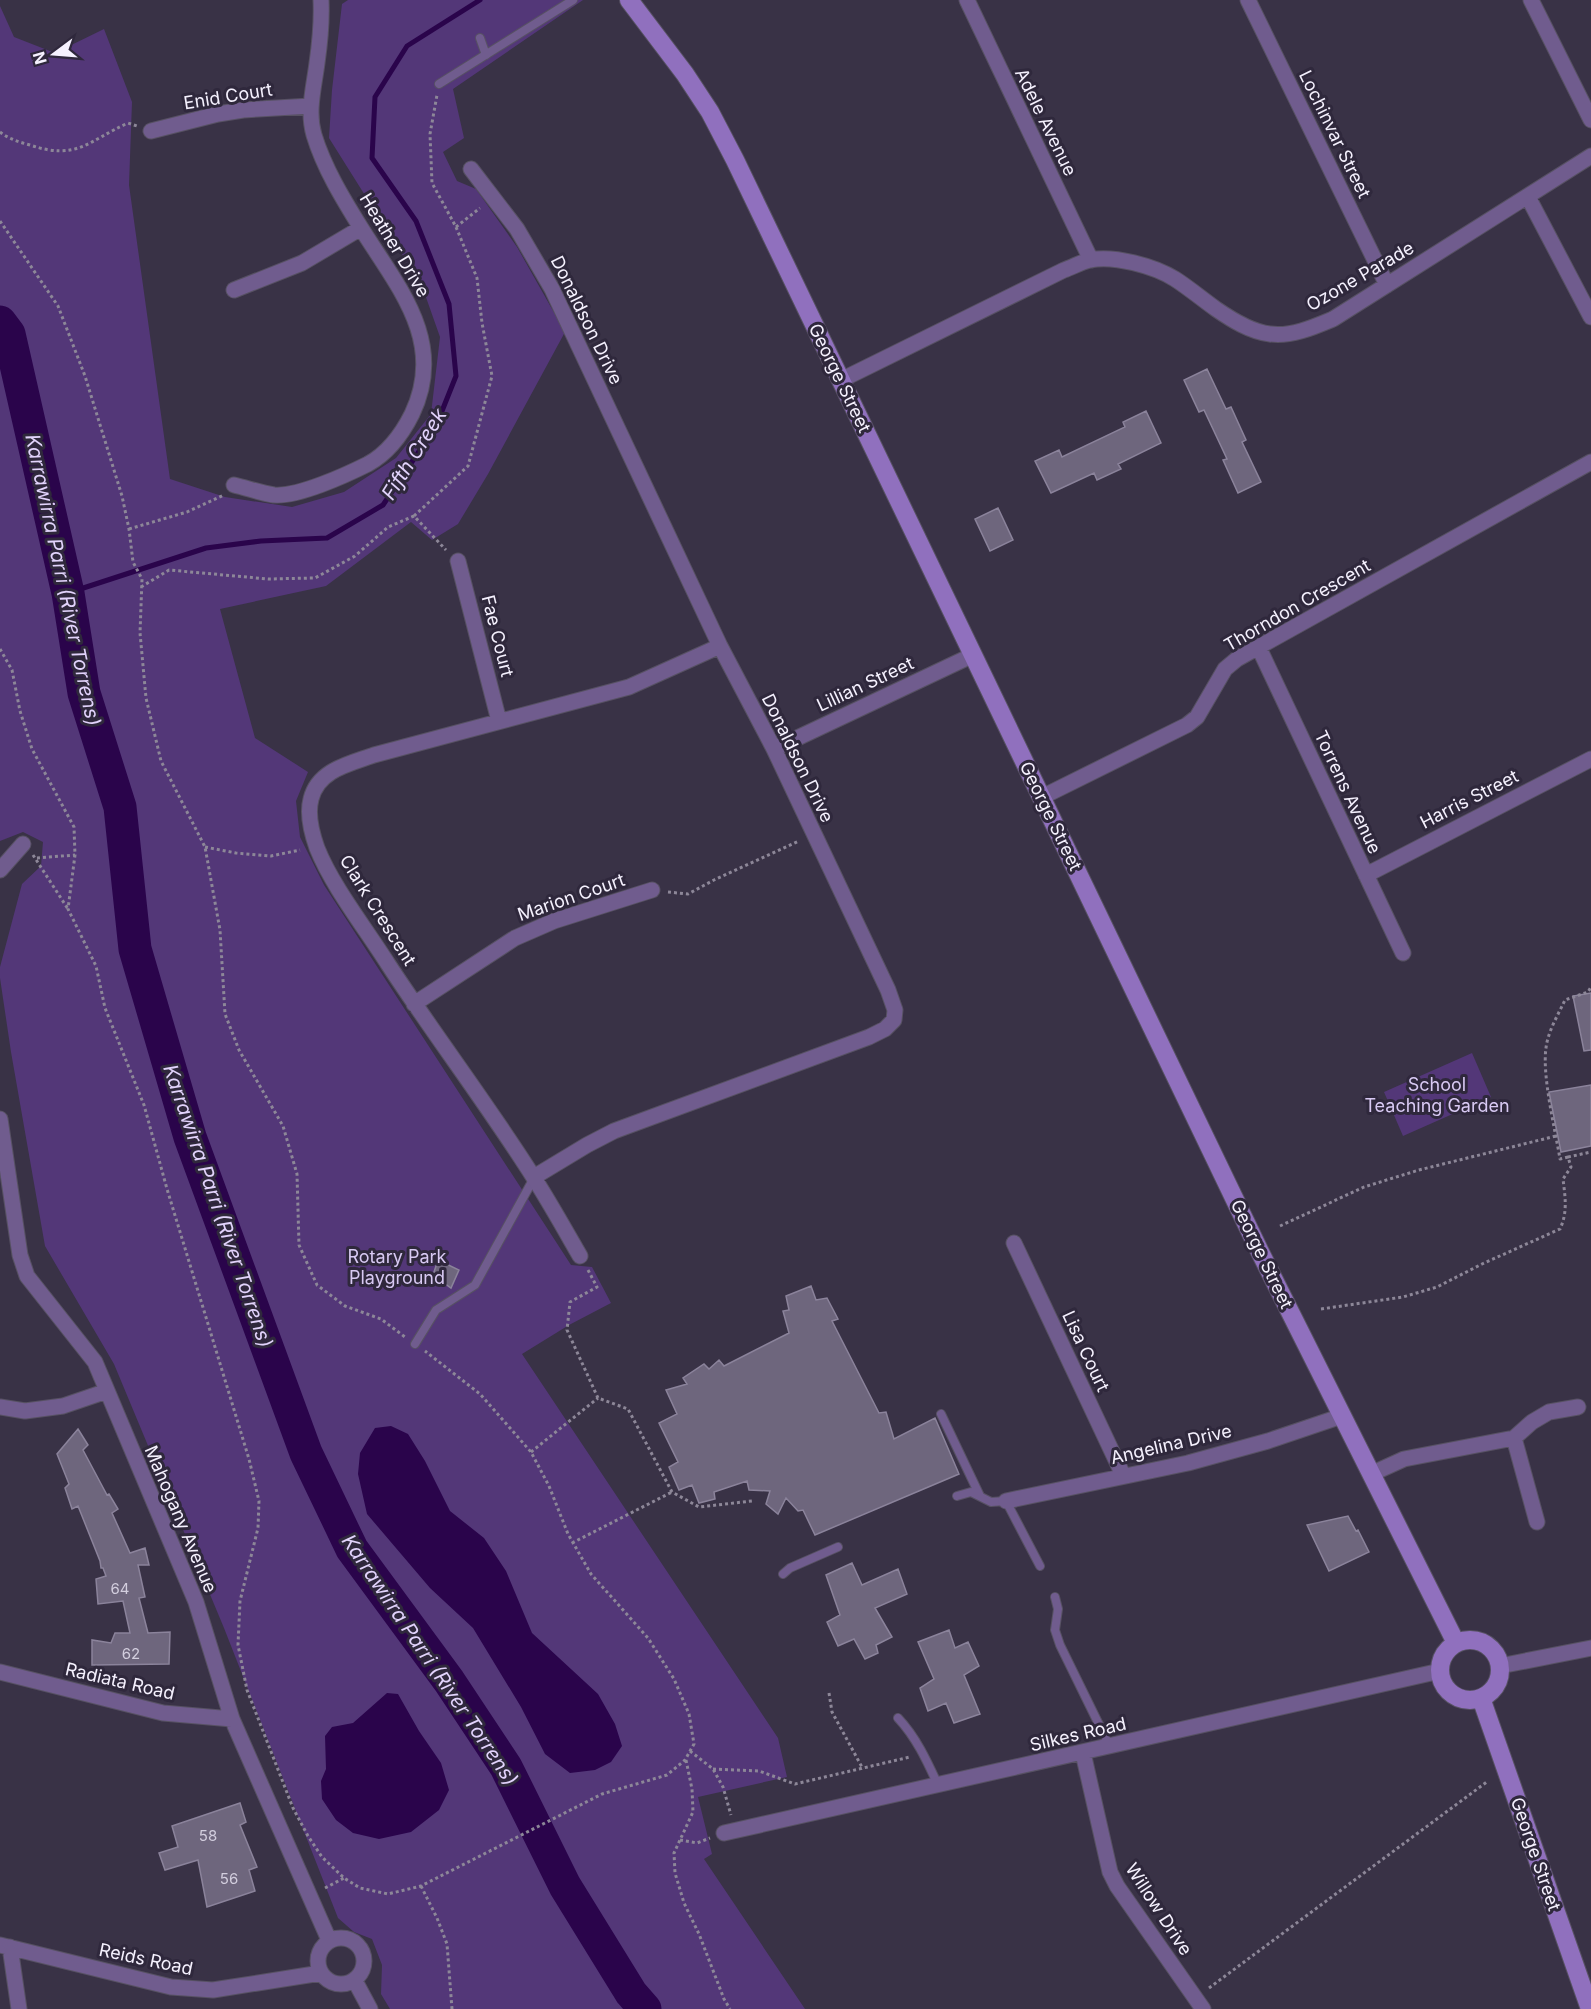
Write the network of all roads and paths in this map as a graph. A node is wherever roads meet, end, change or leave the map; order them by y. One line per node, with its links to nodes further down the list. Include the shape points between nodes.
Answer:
1 (321, 0): 10 (street, Heather Drive, via 320,43)
2 (573, 0): 8 (lane)
3 (629, 0): 25 (street, George Street, via 710,112)
4 (967, 0): 21 (street, Adele Avenue)
5 (1248, 0): 22 (street, Lochinvar Street)
6 (1531, 0): 11 (street)
7 (480, 38): 8 (lane)
8 (486, 55): 9 (lane)
9 (439, 84): 19 (path, via 430,134 432,183)
10 (310, 106): 12 (street, Enid Court, via 226,113); 20 (street, Heather Drive, via 313,133 328,172)
11 (1591, 120)
12 (151, 131): 13 (path, via 128,123 66,152 48,151 7,138)
13 (0, 132)
14 (1591, 156): 16 (street, Ozone Parade)
15 (471, 169): 17 (street, Donaldson Drive)
16 (1528, 197): 22 (street, Ozone Parade); 24 (street)
17 (493, 198): 19 (path); 32 (street, Donaldson Drive, via 517,229 552,289)
18 (0, 221): 29 (path, via 58,306 85,376)
19 (456, 227): 28 (path, via 477,278 492,376 468,466)
20 (362, 228): 23 (street, via 302,263); 27 (street, Heather Drive, via 395,278 418,327 423,351 422,380 406,427 375,460 320,485 275,495)
21 (1091, 260): 22 (street, Ozone Parade, via 1119,260 1155,270 1230,318 1270,334 1287,334 1333,319); 25 (street, Ozone Parade)
22 (1387, 285)
23 (234, 290)
24 (1591, 317)
25 (841, 380): 35 (street, George Street)
26 (1591, 462): 33 (street, Thorndon Crescent)
27 (238, 486): 29 (path, via 187,512)
28 (414, 516): 30 (path); 31 (path, via 388,527 355,556 315,578 268,579 169,570)
29 (129, 529): 31 (path)
30 (459, 563): 36 (street, Fae Court)
31 (141, 587): 42 (path, via 140,633 146,698 161,761)
32 (720, 646): 36 (street, Clark Crescent, via 628,687); 37 (street, Donaldson Drive)
33 (1258, 648): 39 (street, Thorndon Crescent, via 1225,669 1197,717 1187,725); 47 (street, Torrens Avenue)
34 (0, 649): 44 (path, via 12,670 32,749 74,827)
35 (973, 655): 37 (street, Lillian Street); 39 (street, George Street)
36 (499, 721): 43 (street, Clark Crescent, via 374,755 329,773 316,784 310,801)
37 (774, 749): 40 (street, Donaldson Drive)
38 (1591, 759): 47 (street, Harris Street)
39 (1042, 797): 68 (street, George Street)
40 (814, 834): 48 (path, via 688,894); 57 (street, Donaldson Drive, via 888,990 894,1020 885,1029 851,1045 614,1131)
41 (22, 844): 45 (path); 46 (street)
42 (205, 847): 43 (path, via 271,856); 62 (path, via 220,930 225,1014 239,1050 283,1126 297,1174 299,1245 317,1285 345,1306 381,1319)
43 (317, 847): 52 (street, Clark Crescent, via 328,872)
44 (75, 855): 45 (path); 49 (path)
45 (37, 858): 49 (path)
46 (0, 870)
47 (1365, 875): 50 (street, Torrens Avenue)
48 (652, 890): 52 (street, Marion Court, via 554,921 515,938)
49 (68, 909): 104 (path, via 96,966 105,1008 144,1105 259,1501 258,1528 240,1601 238,1646 247,1690 293,1808 322,1857 360,1888 388,1894)
50 (1403, 953)
51 (1591, 987): 54 (path, via 1588,992 1565,1000 1546,1047)
52 (414, 1004): 57 (street, Clark Crescent)
53 (0, 1119): 63 (street, Mahogany Avenue, via 27,1276 95,1362)
54 (1556, 1136): 56 (path, via 1560,1159); 58 (path, via 1364,1187)
55 (1591, 1152): 56 (path)
56 (1568, 1157): 61 (path, via 1571,1167 1563,1179 1566,1200 1560,1229 1437,1287 1403,1297)
57 (534, 1177): 60 (street, Clark Crescent); 62 (lane, via 475,1285 436,1310)
58 (1280, 1226)
59 (1014, 1243): 72 (street, Lisa Court)
60 (580, 1256): 64 (path, via 597,1287 570,1302 567,1330)
61 (1321, 1309)
62 (415, 1344): 70 (path, via 480,1394)
63 (107, 1391): 65 (street, via 63,1406 25,1412); 92 (street, Mahogany Avenue, via 195,1602)
64 (598, 1398): 70 (path); 73 (path, via 628,1410)
65 (0, 1407)
66 (1578, 1407): 69 (street, via 1549,1413)
67 (941, 1413): 75 (lane)
68 (1342, 1416): 71 (street, George Street); 72 (street, Angelina Drive, via 1240,1449)
69 (1514, 1438): 71 (street, via 1404,1459); 78 (street)
70 (531, 1452): 79 (path)
71 (1371, 1474): 84 (street, George Street)
72 (1124, 1475): 77 (street, Angelina Drive)
73 (672, 1492): 76 (path, via 699,1507); 79 (path)
74 (957, 1496): 75 (lane, via 971,1492)
75 (980, 1496): 77 (lane, via 996,1503)
76 (752, 1501)
77 (1006, 1501): 81 (lane)
78 (1537, 1522)
79 (572, 1543): 94 (path, via 591,1574 648,1638 674,1679 690,1714 694,1744)
80 (838, 1547): 82 (lane)
81 (1040, 1566)
82 (783, 1574)
83 (1055, 1597): 93 (lane, via 1055,1630 1060,1645)
84 (1456, 1643): 86 (street, via 1485,1644); 87 (street, via 1442,1658)
85 (1591, 1648): 86 (street)
86 (1500, 1666): 90 (street, via 1497,1685)
87 (1440, 1671): 90 (street, via 1443,1684 1458,1698); 93 (street, Silkes Road)
88 (0, 1672): 92 (street, Radiata Road, via 163,1713)
89 (829, 1693): 99 (path, via 832,1712)
90 (1481, 1698): 114 (street, George Street)
91 (898, 1718): 96 (lane)
92 (232, 1719): 105 (street, Mahogany Avenue)
93 (1110, 1747): 95 (street, Silkes Road)
94 (690, 1750): 97 (path); 98 (path)
95 (1083, 1753): 101 (street, Silkes Road); 109 (street, Willow Drive, via 1110,1872)
96 (923, 1754): 99 (path); 101 (lane)
97 (686, 1760): 103 (path, via 693,1812); 104 (path, via 667,1775 602,1794)
98 (713, 1769): 99 (path, via 759,1771 795,1784); 102 (path, via 723,1787)
99 (863, 1769)
100 (1488, 1781): 109 (path)
101 (938, 1785): 102 (street, Silkes Road)
102 (729, 1831): 103 (path, via 697,1843)
103 (680, 1840): 113 (path, via 674,1853 675,1873)
104 (421, 1886): 112 (path, via 447,1944)
105 (329, 1941): 107 (street, via 323,1945 318,1959); 108 (street, via 351,1939 362,1949 364,1964)
106 (5, 1946): 107 (street, Reids Road, via 171,1987 213,1990); 110 (street)
107 (321, 1973): 108 (street, via 338,1984)
108 (355, 1981): 111 (street)
109 (1199, 2004)
110 (19, 2009)
111 (370, 2009)
112 (452, 2009)
113 (730, 2009)
114 (1590, 2009)

